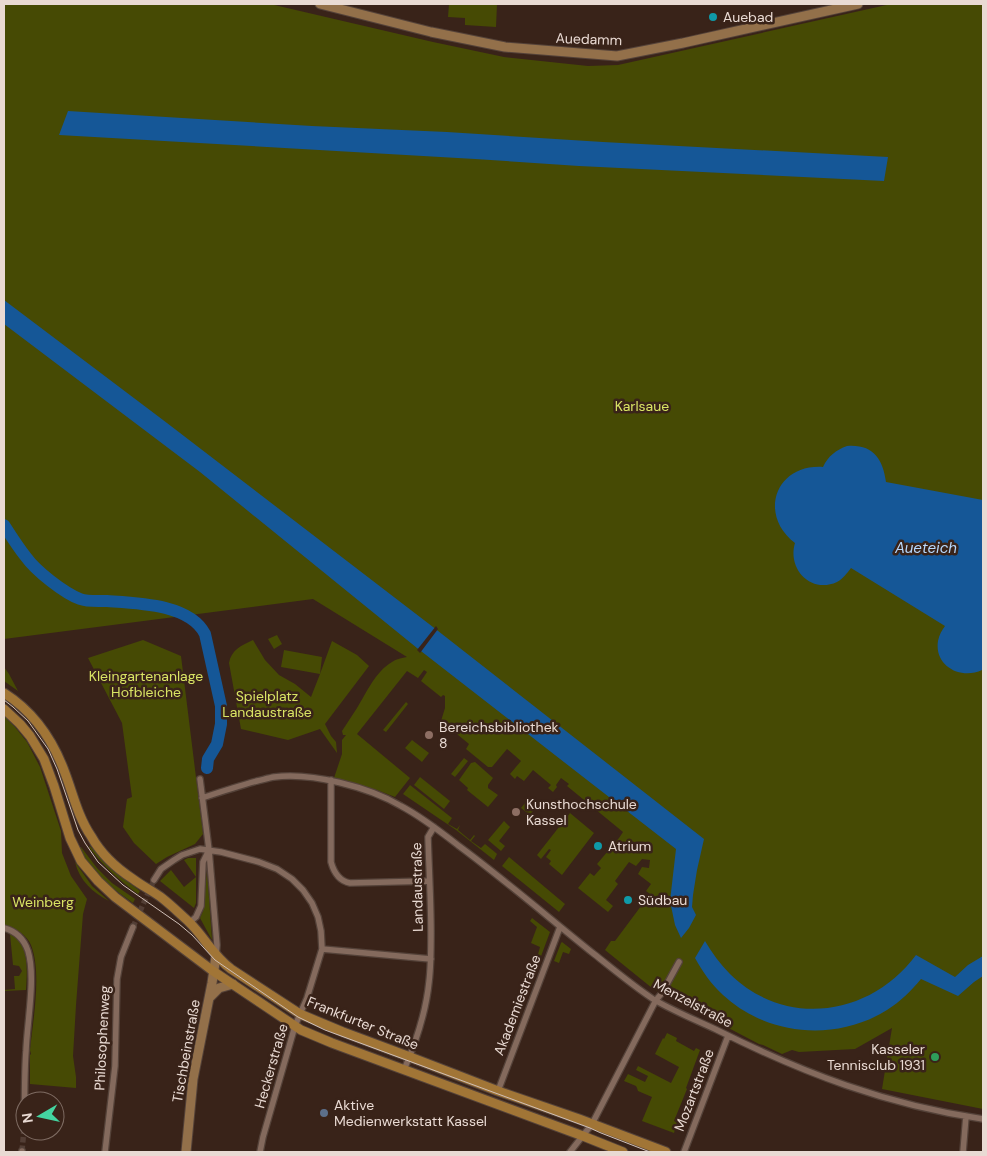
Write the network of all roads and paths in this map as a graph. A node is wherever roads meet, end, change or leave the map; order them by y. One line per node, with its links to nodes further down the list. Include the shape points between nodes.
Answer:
1 (320, 4): 2 (street, Auedamm, via 505,47 617,56)
2 (858, 4)
3 (4, 693): 12 (main road, Frankfurter Straße, via 30,713 46,734 65,773 80,816 91,838 108,859)
4 (4, 710): 20 (main road, Frankfurter Straße, via 30,736 44,759 81,861 115,896)
5 (200, 779): 7 (street)
6 (331, 780): 7 (street, Landaustraße, via 274,777); 8 (street, Landaustraße, via 401,805); 11 (street, via 331,862 338,878 350,883)
7 (202, 798): 9 (street)
8 (434, 827): 11 (street, Landaustraße, via 428,837); 14 (street, Menzelstraße)
9 (209, 850): 10 (street, via 182,855 161,869); 12 (street, via 203,862 201,906); 16 (street, Heckerstraße, via 259,862 292,879 304,890 315,910); 17 (street)
10 (154, 880)
11 (429, 881): 18 (street, Landaustraße)
12 (190, 922): 17 (main road, Frankfurter Straße)
13 (133, 927): 35 (street, Philosophenweg, via 121,957 117,979 115,1066)
14 (560, 927): 23 (street, Menzelstraße); 30 (street, Akademiestraße)
15 (4, 928): 29 (street, via 23,940 31,967)
16 (322, 950): 18 (street); 24 (street, Heckerstraße)
17 (216, 956): 20 (street, Tischbeinstraße); 24 (main road, Frankfurter Straße)
18 (431, 958): 27 (street, Landaustraße, via 424,1012)
19 (679, 962): 23 (street)
20 (213, 971): 21 (main road, Frankfurter Straße); 22 (street, Tischbeinstraße)
21 (233, 984): 22 (street, via 219,988); 25 (main road, Frankfurter Straße)
22 (209, 998): 36 (street, Tischbeinstraße, via 193,1080)
23 (656, 1000): 26 (street, Menzelstraße); 33 (street)
24 (300, 1014): 25 (street, Heckerstraße); 27 (main road, Frankfurter Straße)
25 (295, 1026): 28 (main road, Frankfurter Straße); 37 (street, Heckerstraße)
26 (728, 1036): 31 (street, Menzelstraße, via 782,1062 847,1086 905,1104); 41 (street, Mozartstraße)
27 (410, 1057): 28 (street, Landaustraße); 30 (main road, Frankfurter Straße)
28 (404, 1070): 34 (main road, Frankfurter Straße)
29 (25, 1091)
30 (498, 1091): 33 (main road, Frankfurter Straße)
31 (966, 1116): 32 (street, Menzelstraße); 42 (street)
32 (983, 1119)
33 (592, 1124): 34 (street); 40 (main road, Frankfurter Straße)
34 (583, 1136): 38 (street); 39 (main road, Frankfurter Straße)
35 (105, 1152)
36 (186, 1152)
37 (260, 1152)
38 (570, 1152)
39 (622, 1152)
40 (666, 1152)
41 (684, 1152)
42 (963, 1152)

